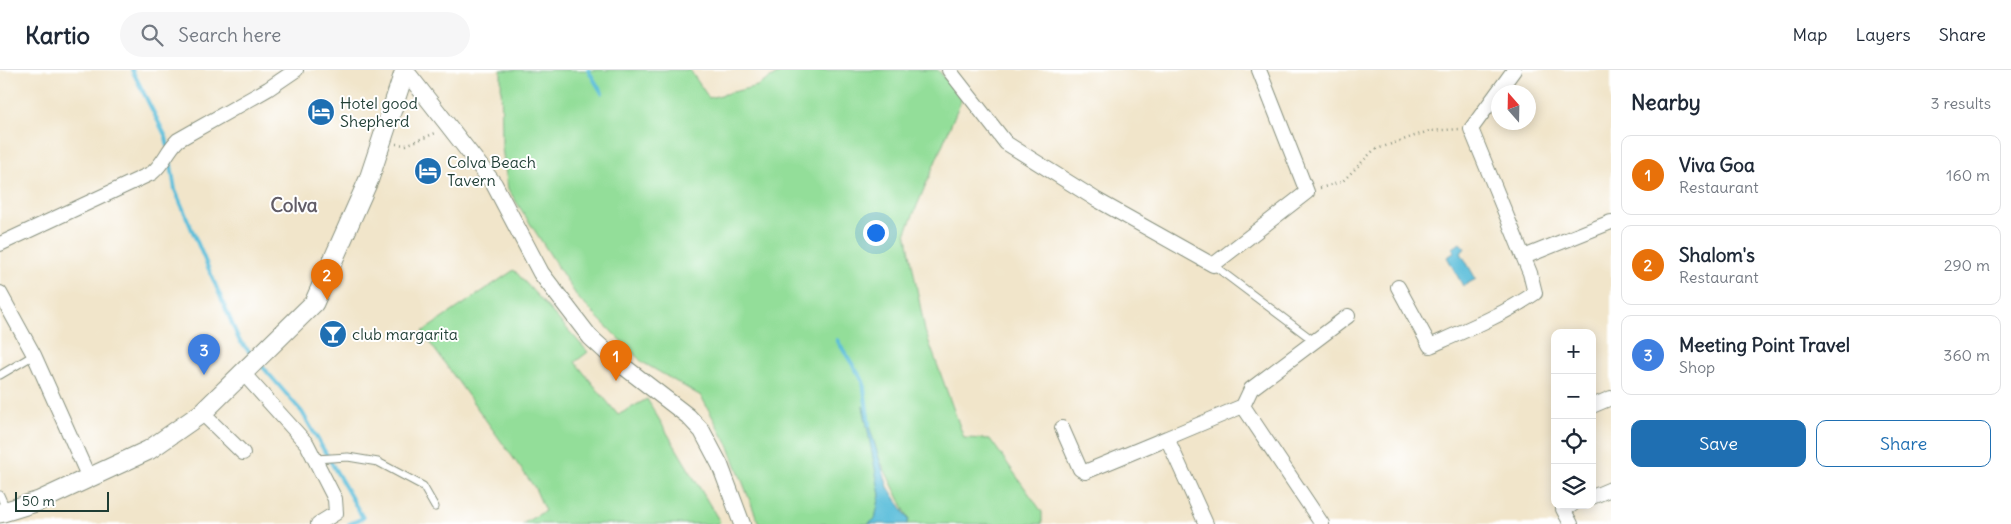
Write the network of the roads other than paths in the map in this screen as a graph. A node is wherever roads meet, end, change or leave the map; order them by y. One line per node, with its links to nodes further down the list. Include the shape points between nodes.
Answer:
1 (296, 70): 7 (street, via 178,140 163,164 152,173)
2 (405, 70): 15 (main road, via 369,179 314,303); 32 (street, via 494,184 541,272 590,337 702,431 720,465)
3 (949, 70): 9 (street, via 1006,143 1097,200)
4 (1259, 70): 9 (street, via 1307,192)
5 (1514, 70): 8 (street, via 1471,129)
6 (1611, 222): 8 (street)
7 (0, 244)
8 (1524, 257): 10 (street, via 1535,293 1430,346)
9 (1213, 265): 13 (lane)
10 (1398, 287)
11 (0, 293): 14 (street)
12 (1348, 316): 13 (street)
13 (1314, 341): 19 (street, via 1250,389)
14 (34, 355): 16 (lane); 25 (street)
15 (243, 373): 20 (main road); 24 (street, via 308,444)
16 (0, 376)
17 (1611, 398): 18 (street)
18 (1596, 404)
19 (1243, 406): 22 (street); 34 (street)
20 (202, 413): 23 (street); 25 (main road, via 149,450)
21 (1062, 428): 22 (street, via 1080,469 1085,472)
22 (1167, 438): 33 (street)
23 (243, 453)
24 (315, 459): 29 (lane, via 348,457 378,462 423,486); 31 (street, via 335,499 336,513)
25 (89, 478): 28 (main road, via 39,501)
26 (1611, 489): 27 (street)
27 (1596, 495)
28 (2, 506)
29 (435, 507)
30 (1563, 509): 35 (street)
31 (318, 524)
32 (742, 524)
33 (1206, 524)
34 (1322, 524)
35 (1572, 524)

